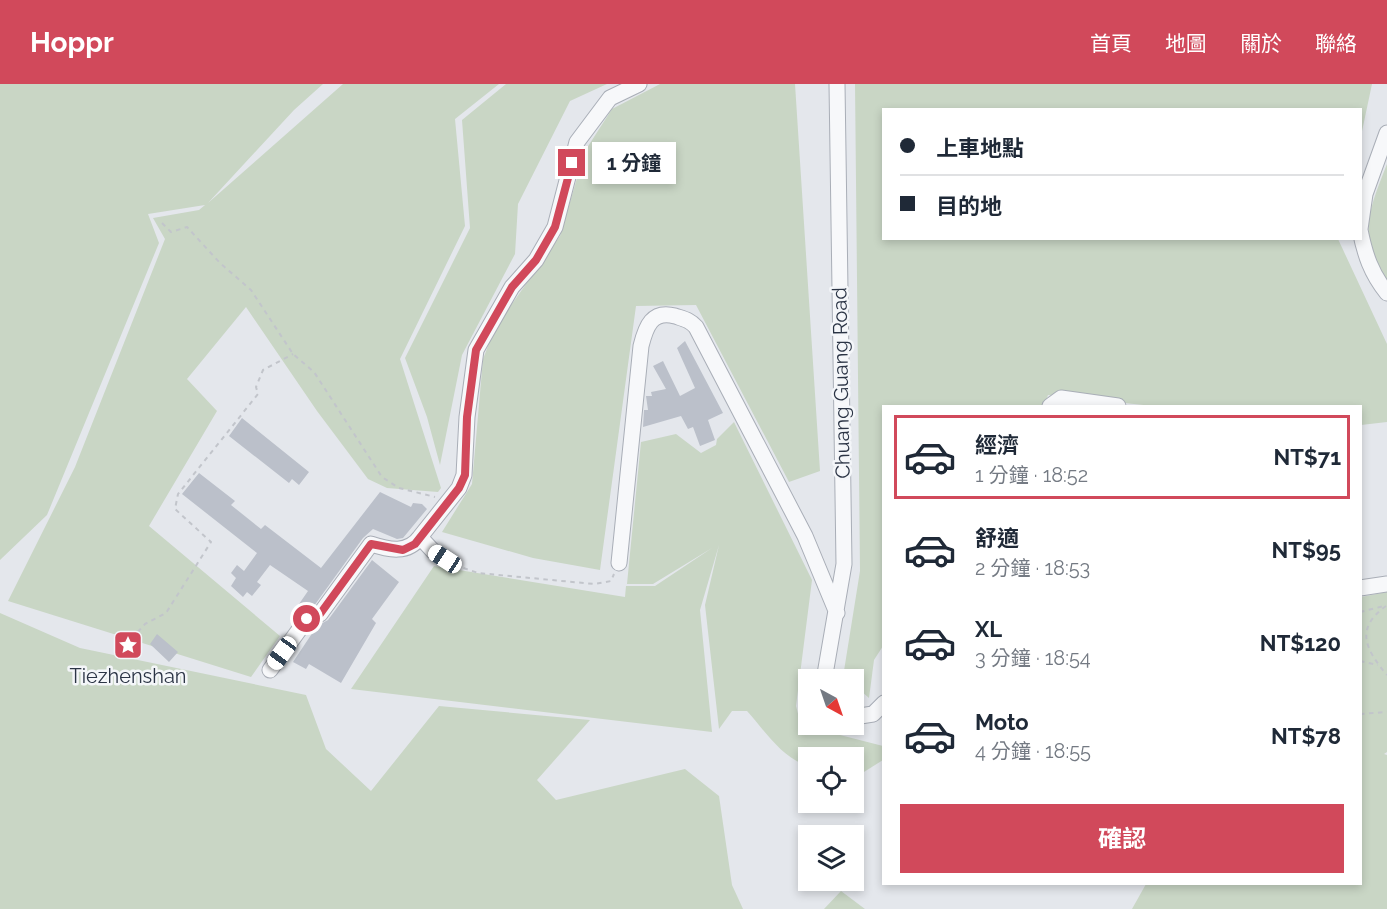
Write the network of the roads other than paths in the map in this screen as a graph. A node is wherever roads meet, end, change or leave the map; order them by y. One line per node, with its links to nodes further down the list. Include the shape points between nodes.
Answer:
1 (639, 84): 9 (street, via 610,98 577,142 555,227 536,260 501,303 476,350 467,417 465,475)
2 (837, 84): 14 (street, Chuang Guang Road, via 844,564)
3 (1387, 133): 4 (street, via 1365,194)
4 (1362, 215)
5 (1362, 238): 6 (street, via 1373,276)
6 (1387, 293)
7 (1051, 405): 8 (street, via 1061,398)
8 (1111, 405)
9 (420, 537): 10 (street); 16 (street, via 403,550 371,544 320,614 307,619)
10 (445, 559)
11 (619, 563): 14 (street, via 641,346 646,326 653,318 666,314 691,321 696,327 805,536)
12 (1387, 584): 13 (street)
13 (1362, 588)
14 (837, 613): 15 (street, Chuang Guang Road)
15 (826, 669)
16 (270, 670)
17 (882, 705): 18 (street, via 873,714)
18 (864, 715)

